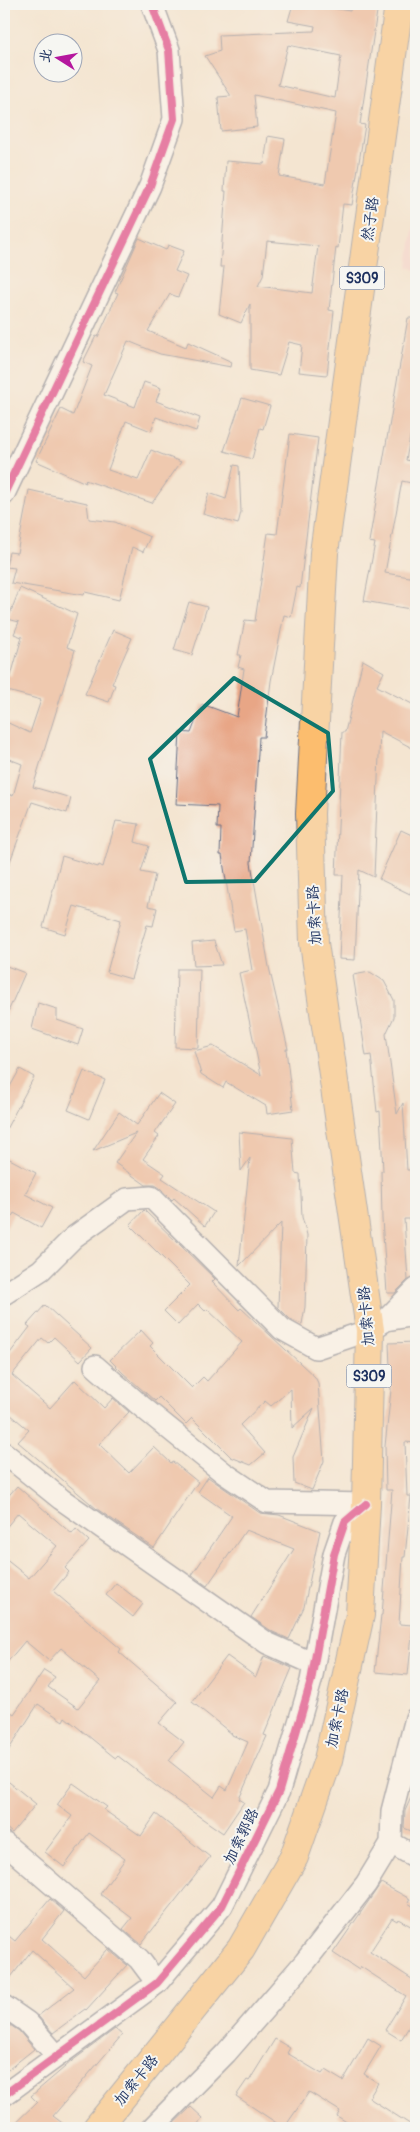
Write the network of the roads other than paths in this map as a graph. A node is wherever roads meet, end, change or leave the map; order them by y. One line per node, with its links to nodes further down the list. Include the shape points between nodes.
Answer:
1 (152, 4): 3 (street, via 169,50 174,119 150,186)
2 (399, 4): 4 (main road, 然子路 / S309)
3 (4, 494)
4 (324, 553): 8 (main road, 加索卡路 / S309, via 310,814 314,943)
5 (416, 1289): 8 (street)
6 (4, 1294): 8 (street, via 41,1270 74,1238 127,1199 151,1197 282,1329 316,1348)
7 (416, 1315): 8 (street)
8 (378, 1325): 11 (main road, 加索卡路 / S309)
9 (95, 1366): 11 (street, via 224,1473 267,1502)
10 (4, 1453): 12 (street, via 61,1499 267,1642)
11 (366, 1504): 12 (street, 加索郭路, via 345,1522 334,1554); 21 (main road, 加索卡路 / S309, via 360,1615 328,1760 294,1857 241,1949)
12 (314, 1664): 17 (street, 加索郭路, via 279,1791 222,1906)
13 (416, 1718): 15 (street, via 392,1811)
14 (4, 1843): 17 (street, via 139,1959)
15 (391, 1843): 16 (street); 22 (street, via 366,1884 305,1962 226,2053)
16 (416, 1856)
17 (157, 1982): 19 (street, 加索郭路)
18 (4, 2006): 19 (street, via 27,2022)
19 (57, 2056): 20 (street, 加索郭路)
20 (4, 2095)
21 (97, 2128)
22 (152, 2128)

